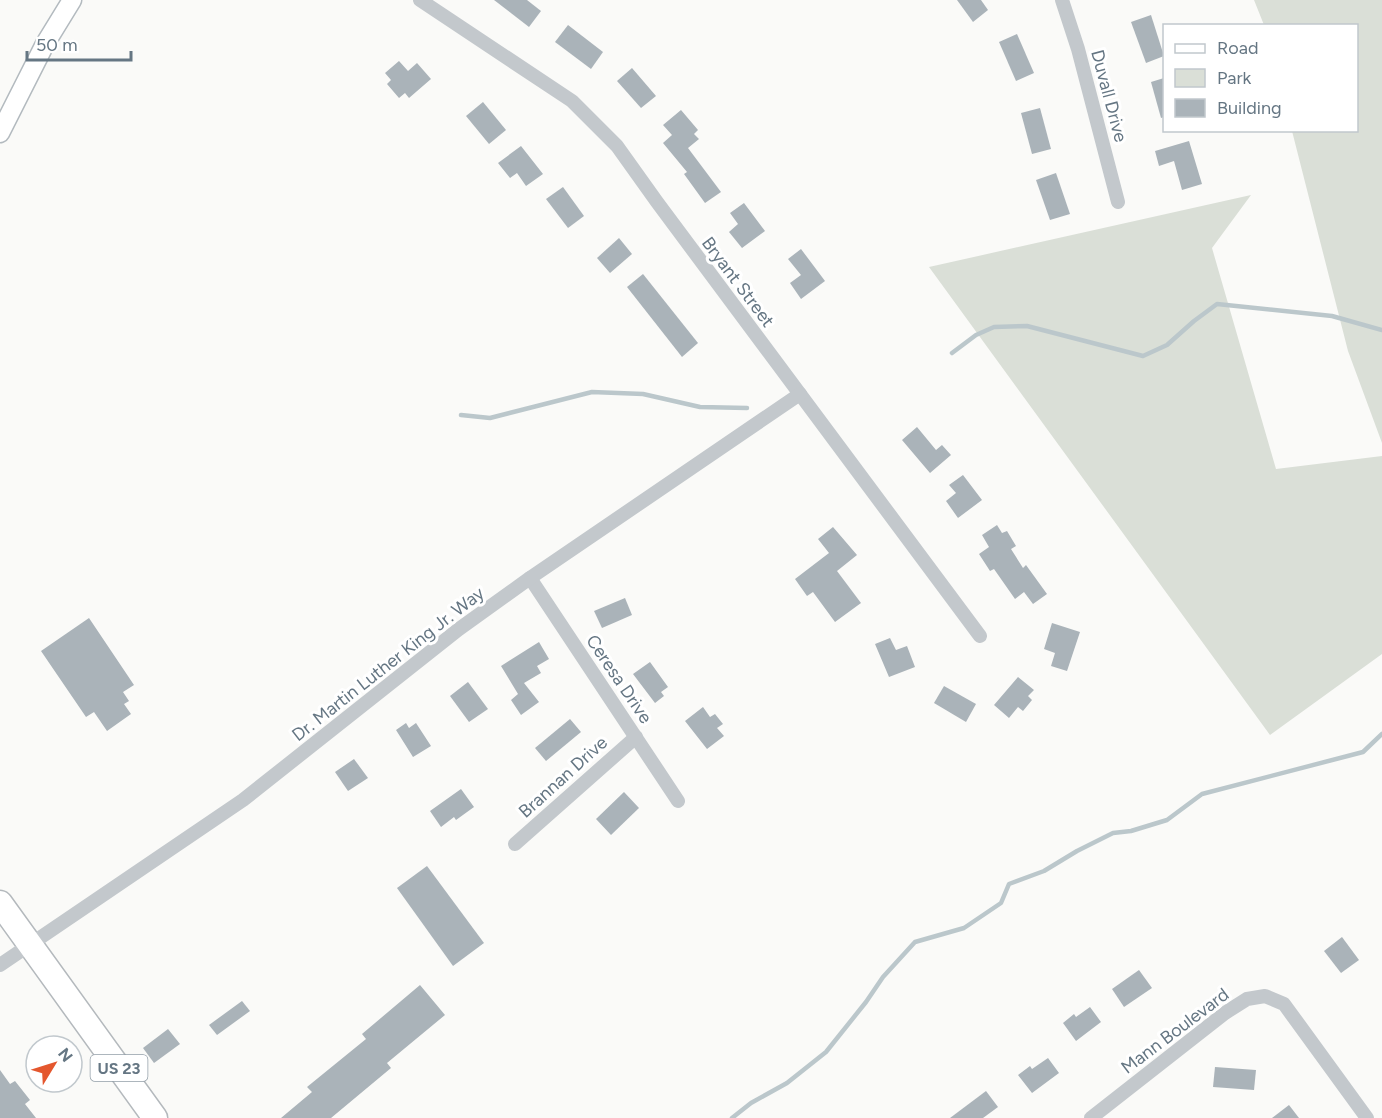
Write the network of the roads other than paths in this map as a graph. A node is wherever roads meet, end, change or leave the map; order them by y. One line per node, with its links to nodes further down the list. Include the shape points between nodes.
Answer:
1 (72, 0): 4 (street)
2 (420, 0): 6 (street, Bryant Street, via 573,101 617,146)
3 (1062, 0): 5 (street, Duvall Drive)
4 (0, 133)
5 (1118, 202)
6 (800, 394): 7 (street, Dr. Martin Luther King Jr. Way); 8 (street, Bryant Street)
7 (530, 578): 9 (street, Ceresa Drive); 13 (street, Dr. Martin Luther King Jr. Way, via 459,629 243,800)
8 (980, 636)
9 (636, 737): 10 (street, Ceresa Drive); 11 (street, Brannan Drive)
10 (678, 801)
11 (515, 844)
12 (0, 903): 13 (highway, US 23)
13 (30, 946): 14 (street, Dr. Martin Luther King Jr. Way); 15 (highway, US 23)
14 (0, 965)
15 (155, 1118)
16 (1091, 1118): 17 (street, Mann Boulevard, via 1225,1013 1247,999 1265,996 1287,1007)
17 (1367, 1118)

